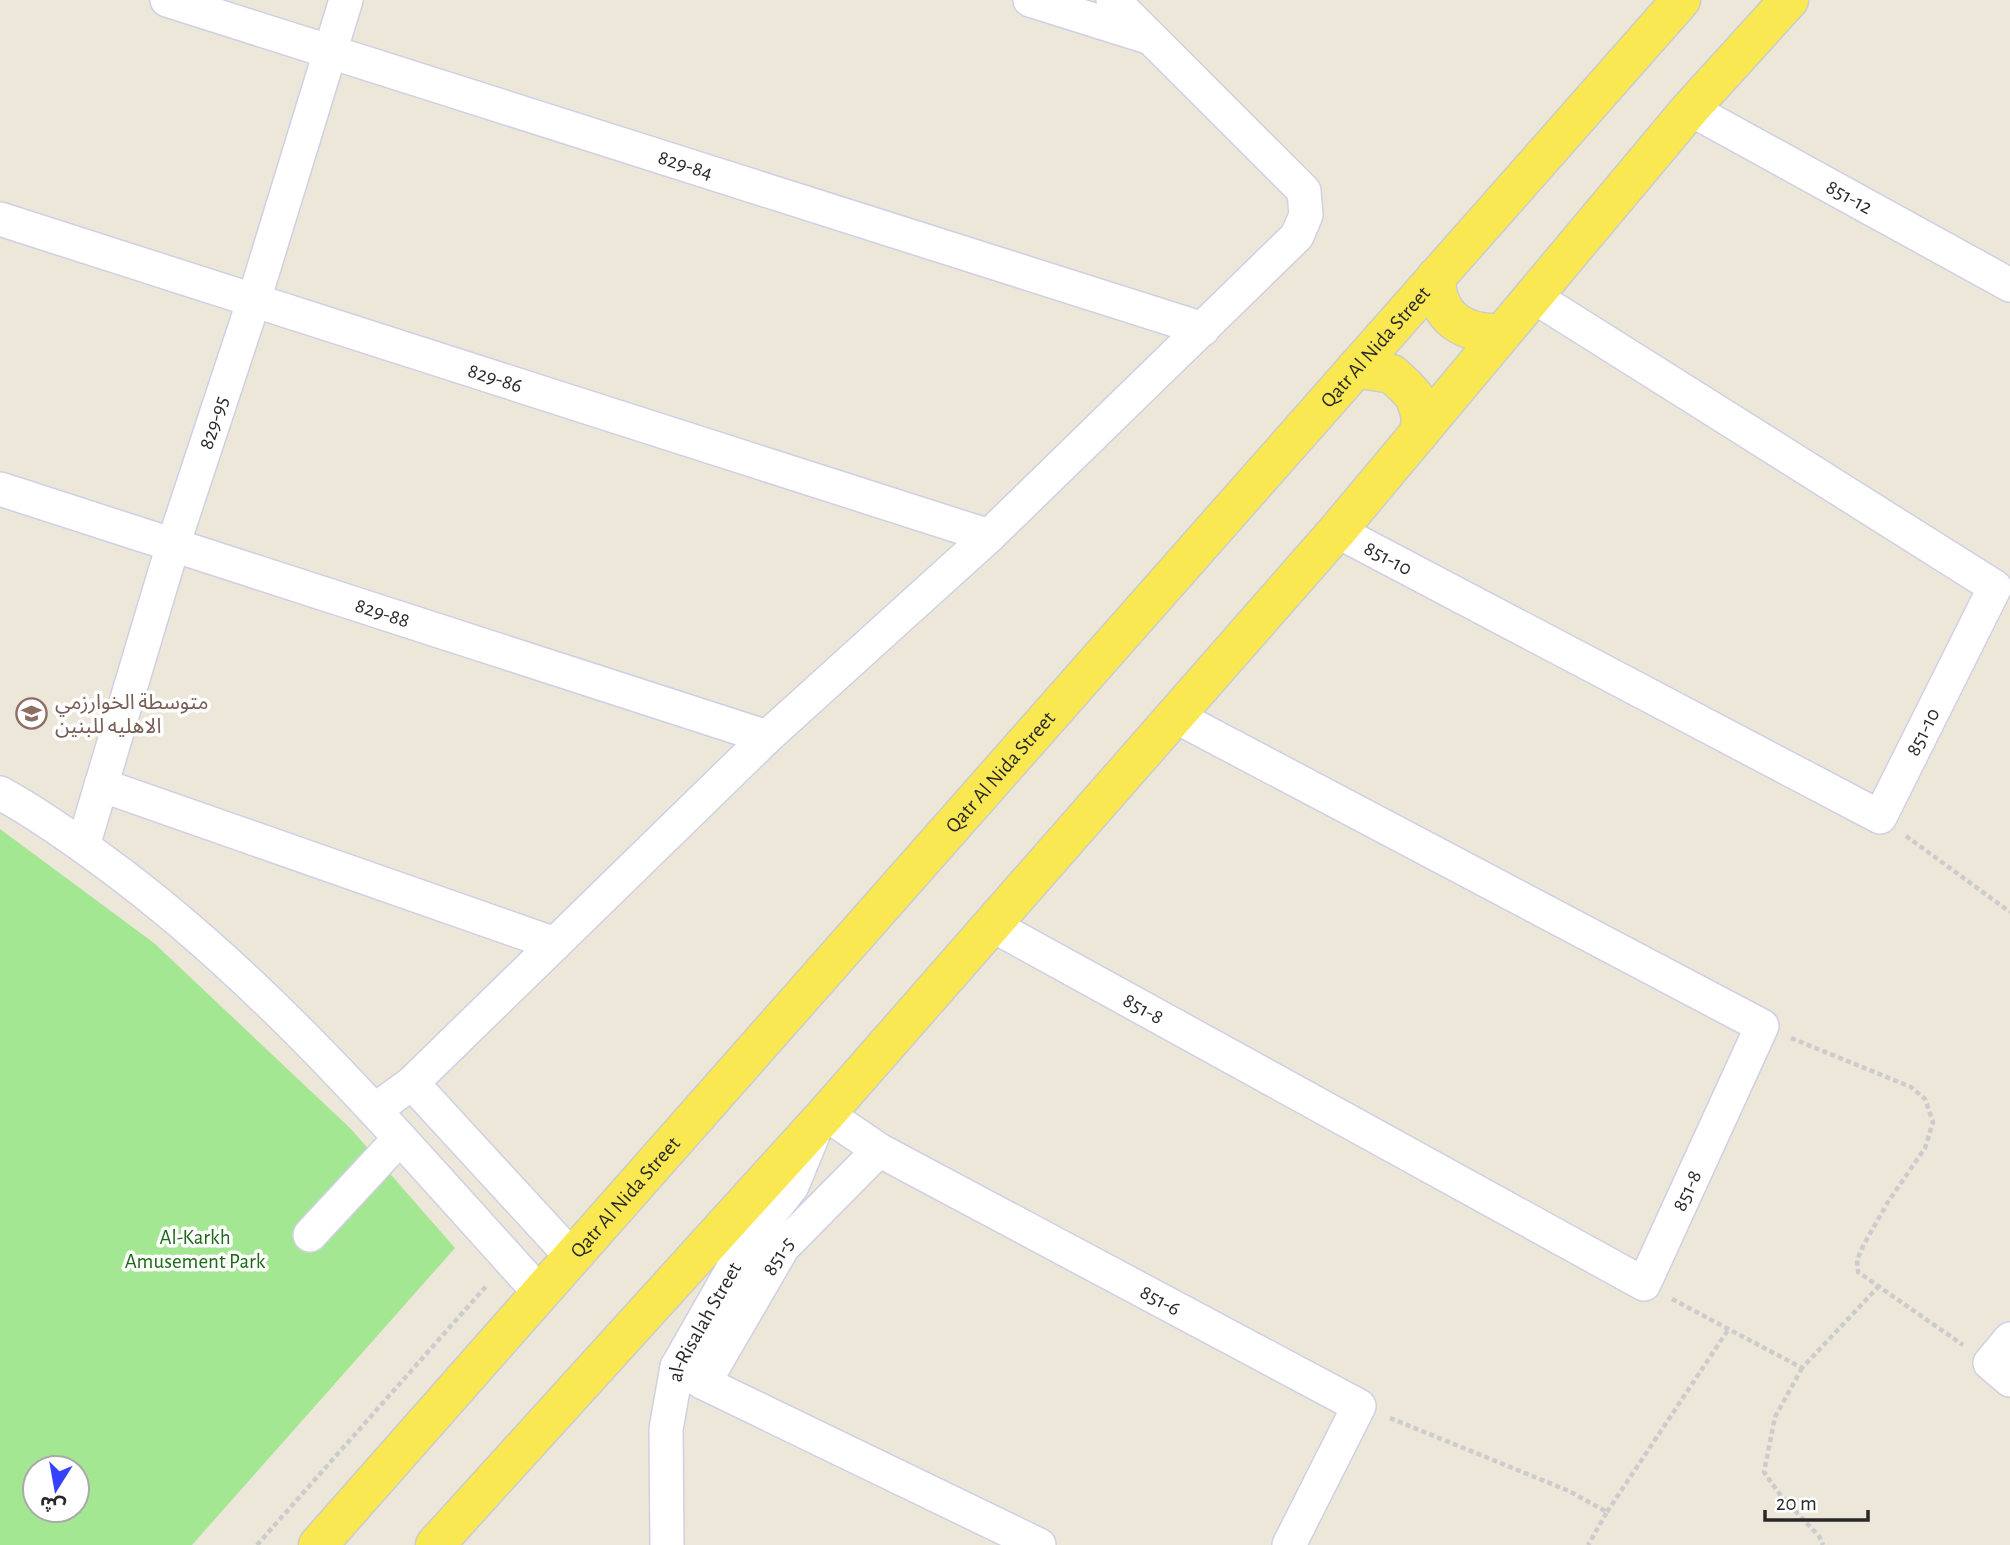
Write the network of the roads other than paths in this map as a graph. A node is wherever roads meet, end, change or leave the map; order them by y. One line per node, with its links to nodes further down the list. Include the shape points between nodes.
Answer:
1 (167, 0): 8 (street, 829-84)
2 (345, 0): 8 (street, 829-95)
3 (1030, 0): 7 (street)
4 (1113, 0): 7 (street)
5 (1681, 0): 11 (main road, Qatr Al Nida Street)
6 (1789, 0): 9 (main road)
7 (1152, 39): 15 (street, via 1304,191 1306,215 1297,236)
8 (330, 51): 14 (street, 829-95); 15 (street, 829-84)
9 (1690, 109): 12 (street, 851-12); 13 (main road)
10 (0, 219): 14 (street, 829-86)
11 (1436, 277): 16 (main road, via 1436,293 1445,312 1471,332); 17 (main road, Qatr Al Nida Street)
12 (2010, 285)
13 (1533, 296): 16 (main road); 23 (street, 851-10)
14 (254, 300): 21 (street, 829-86); 22 (street, 829-95)
15 (1203, 329): 21 (street)
16 (1502, 333): 18 (main road)
17 (1356, 368): 18 (main road, via 1392,374 1405,386 1415,397 1421,417); 37 (main road, Qatr Al Nida Street)
18 (1419, 433): 20 (main road)
19 (0, 489): 22 (street, 829-88)
20 (1337, 531): 23 (street, 851-10, via 1880,817); 24 (main road)
21 (989, 536): 25 (street)
22 (173, 545): 25 (street, 829-88); 26 (street, 829-95)
23 (2003, 589)
24 (1175, 716): 29 (main road); 29 (street, 851-8, via 1762,1026 1644,1284)
25 (767, 737): 30 (street)
26 (101, 785): 28 (street, 829-95); 30 (street)
27 (0, 793): 28 (street)
28 (83, 846): 32 (street, via 229,963)
29 (992, 925): 33 (main road)
30 (555, 944): 31 (street)
31 (412, 1083): 32 (street); 37 (street)
32 (375, 1110): 34 (street)
33 (822, 1119): 35 (street, 851-6); 39 (street, al-Risalah Street, via 792,1186 748,1242); 41 (main road)
34 (400, 1138): 36 (street); 38 (street)
35 (879, 1150): 39 (street, 851-5, via 783,1247); 44 (street, 851-6, via 1359,1406)
36 (310, 1235)
37 (572, 1257): 38 (main road, Qatr Al Nida Street)
38 (540, 1293): 40 (main road, Qatr Al Nida Street)
39 (691, 1375): 42 (street, al-Risalah Street, via 666,1429); 43 (street)
40 (318, 1545)
41 (435, 1545)
42 (667, 1545)
43 (1039, 1545)
44 (1289, 1545)

